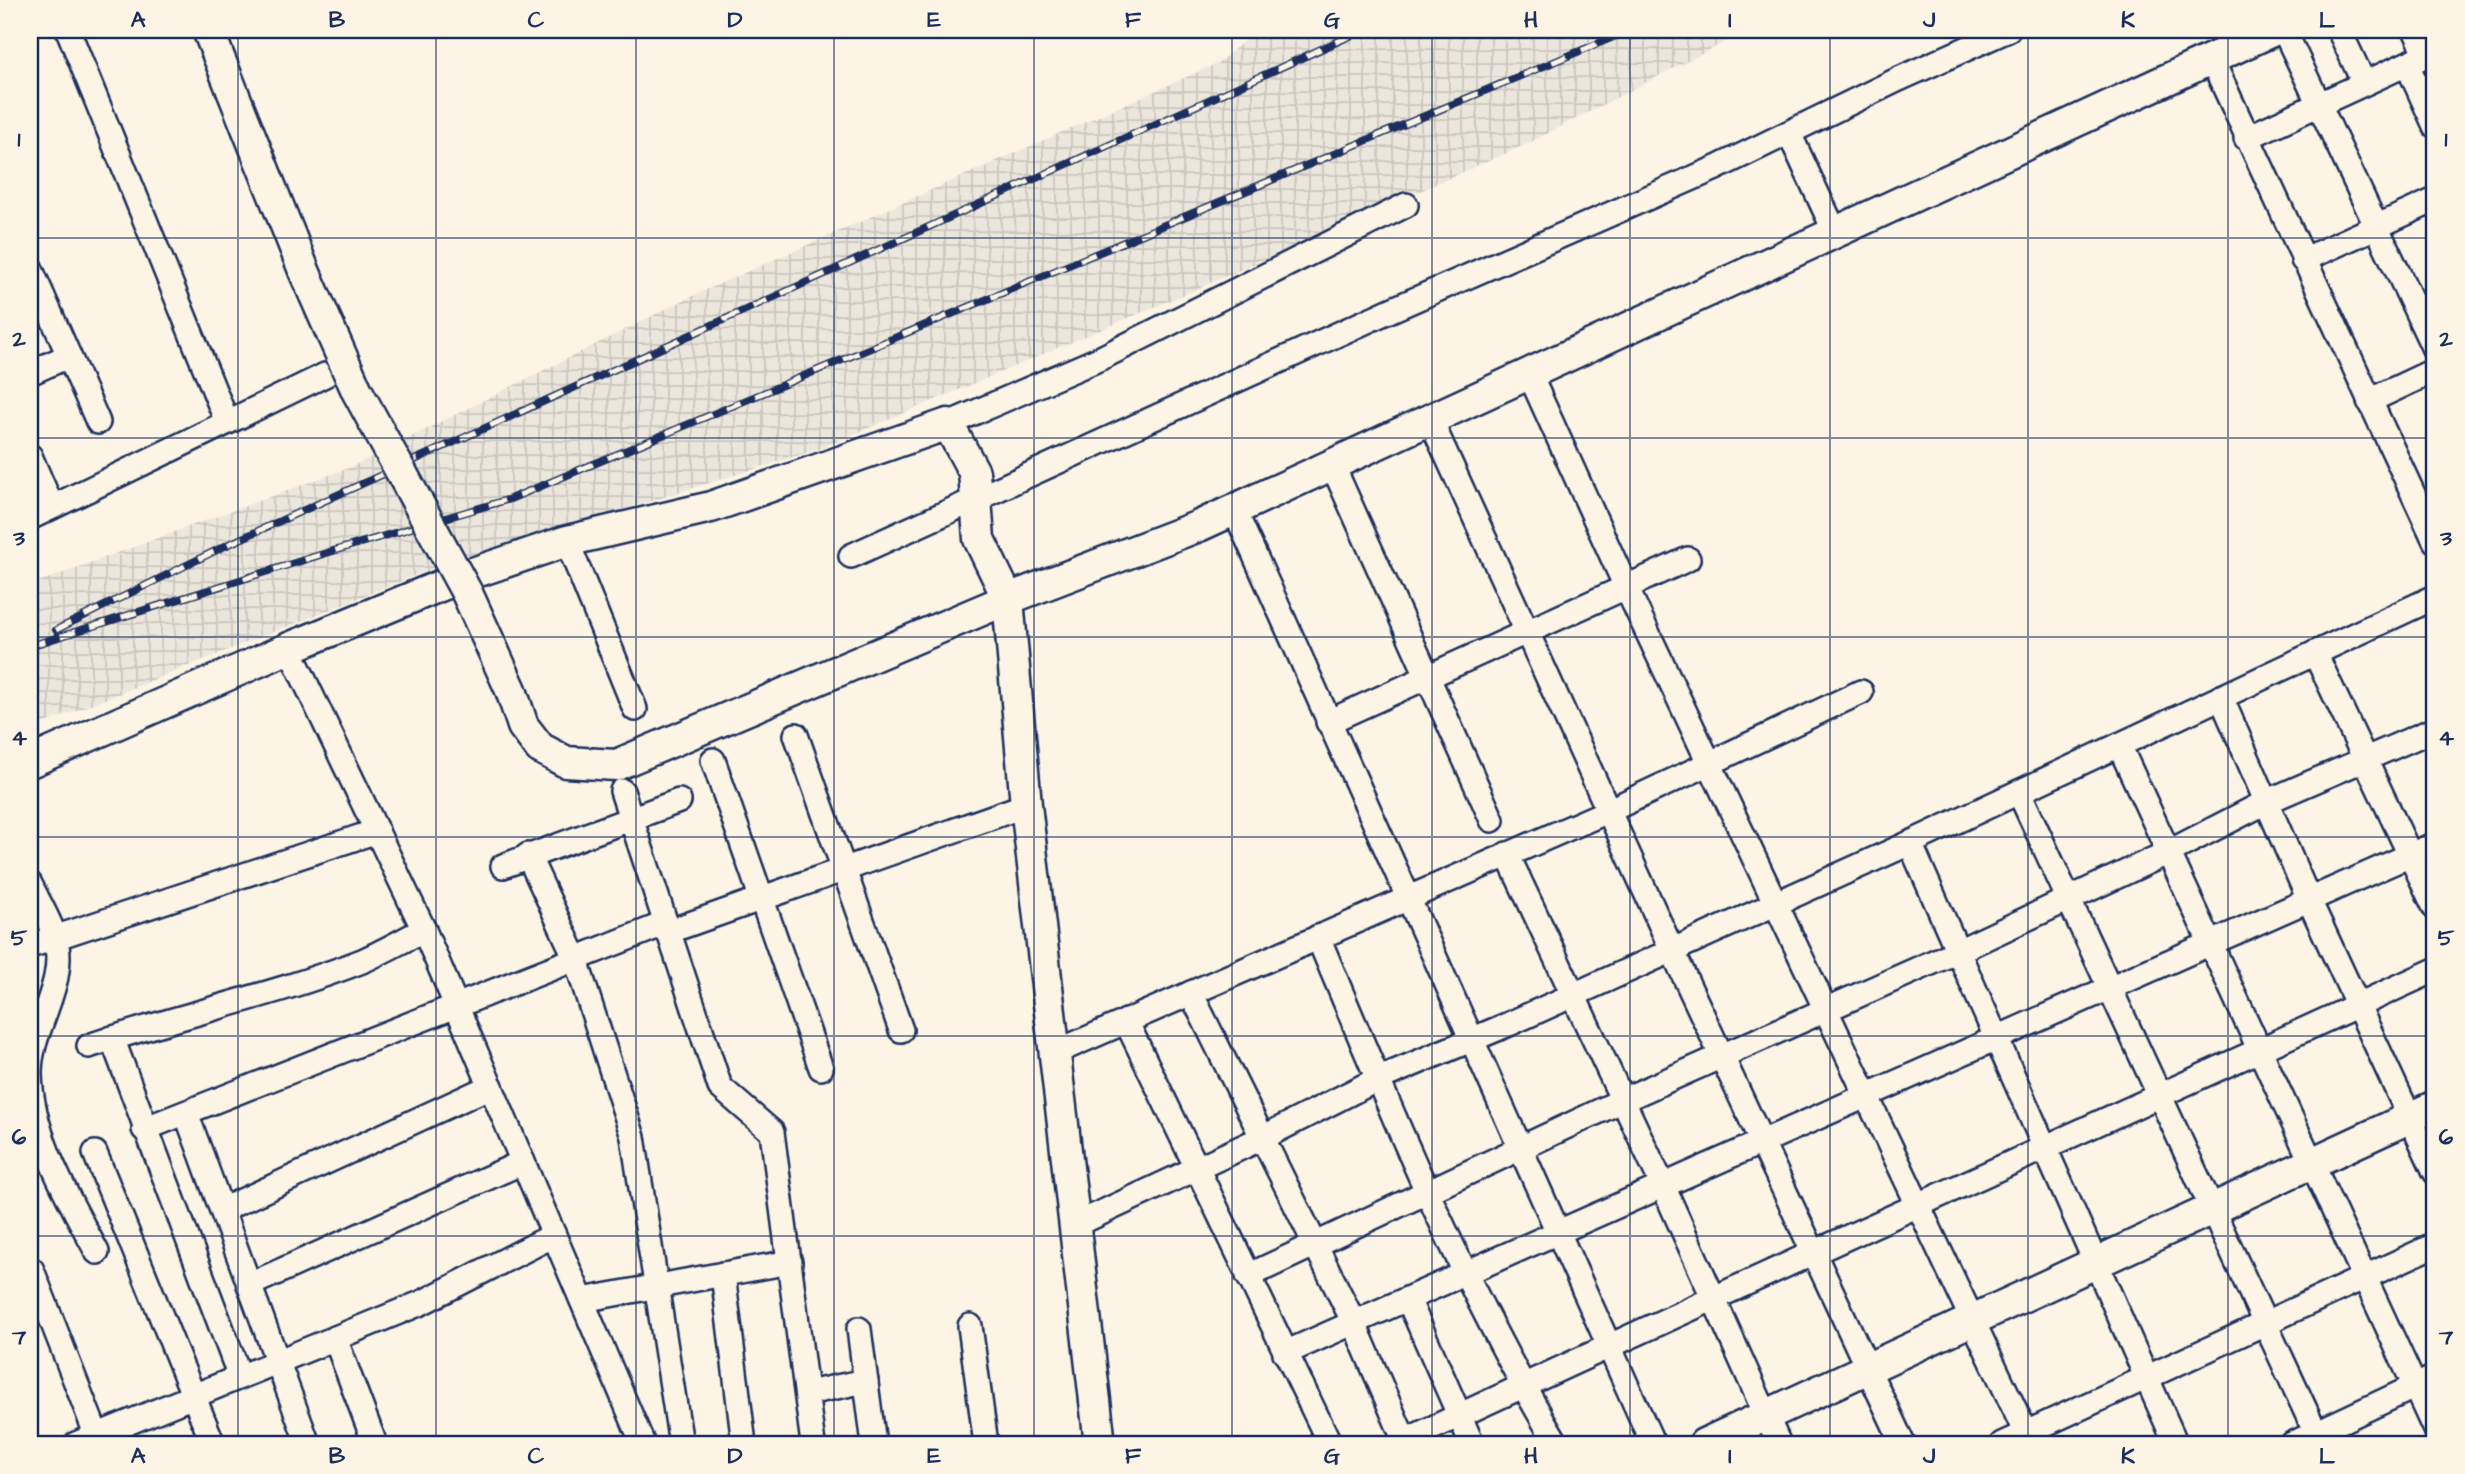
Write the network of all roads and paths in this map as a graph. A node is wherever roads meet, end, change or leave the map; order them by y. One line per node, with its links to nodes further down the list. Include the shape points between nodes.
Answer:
1 (68, 30): 30 (street)
2 (208, 30): 60 (street, bridge, via 357,391 467,593 523,726 540,748 566,762)
3 (2008, 30): 13 (street)
4 (2274, 30): 9 (street)
5 (2284, 30): 11 (street)
6 (2339, 30): 10 (street)
7 (2415, 30): 8 (street)
8 (2423, 57): 10 (street); 12 (street)
9 (2211, 58): 14 (street); 18 (street)
10 (2364, 83): 11 (street)
11 (2319, 104): 14 (street); 17 (street)
12 (2435, 126)
13 (1789, 132): 18 (street); 34 (street)
14 (2246, 138): 19 (street)
15 (2435, 200): 17 (street)
16 (1406, 205): 31 (street, via 1101,358)
17 (2377, 226): 19 (street); 21 (street)
18 (1835, 232): 25 (street)
19 (2303, 260): 27 (street)
20 (30, 267): 22 (street)
21 (2435, 351)
22 (68, 356): 24 (street); 29 (street)
23 (2435, 370): 27 (street)
24 (30, 373)
25 (1529, 373): 28 (street); 42 (street)
26 (325, 375): 30 (street)
27 (2369, 401): 39 (street)
28 (1430, 419): 33 (street); 45 (street)
29 (98, 422)
30 (227, 422): 35 (street)
31 (948, 424): 34 (street, via 974,472); 38 (street, via 711,507)
32 (30, 456): 35 (street)
33 (1332, 464): 36 (street); 48 (street)
34 (976, 501): 40 (street); 44 (street, via 979,539)
35 (52, 507): 37 (street)
36 (1234, 509): 44 (street); 52 (street)
37 (30, 517)
38 (567, 541): 46 (street, via 464,576); 51 (street)
39 (2435, 541)
40 (851, 556)
41 (1688, 559): 42 (street)
42 (1626, 587): 45 (street); 59 (street)
43 (2435, 597): 47 (street)
44 (1008, 598): 60 (street); 64 (street)
45 (1525, 633): 48 (street); 65 (street)
46 (289, 648): 58 (street); 68 (street)
47 (2315, 653): 50 (street); 57 (street)
48 (1427, 678): 52 (street); 67 (street)
49 (1861, 692): 59 (street)
50 (2221, 697): 55 (street); 63 (street)
51 (635, 709)
52 (1328, 722): 78 (street)
53 (2435, 729): 57 (street)
54 (796, 734): 76 (street)
55 (2119, 745): 61 (street); 71 (street)
56 (713, 760): 79 (street)
57 (2366, 760): 63 (street); 74 (street)
58 (30, 762)
59 (1709, 762): 65 (street); 82 (street)
60 (619, 778): 66 (street)
61 (2019, 792): 69 (street); 80 (street)
62 (679, 801): 66 (street)
63 (2266, 802): 71 (street); 81 (street)
64 (1026, 805): 76 (street); 107 (street)
65 (1608, 811): 73 (street); 90 (street)
66 (630, 819): 72 (street); 84 (street)
67 (1492, 820)
68 (377, 831): 85 (street); 87 (street)
69 (1910, 843): 82 (street); 91 (street)
70 (2435, 844): 74 (street)
71 (2169, 852): 80 (street); 88 (street)
72 (528, 855): 75 (street); 92 (street)
73 (1507, 855): 78 (street); 96 (street)
74 (2411, 855): 81 (street); 83 (street)
75 (503, 866)
76 (844, 869): 79 (street); 101 (street)
77 (30, 884): 87 (street)
78 (1408, 898): 86 (street); 104 (street)
79 (760, 899): 84 (street); 109 (street)
80 (2067, 899): 91 (street); 94 (street)
81 (2309, 900): 88 (street); 98 (street)
82 (1775, 904): 90 (street); 99 (street)
83 (2435, 908)
84 (666, 928): 92 (street); 140 (street, via 720,1087 772,1132)
85 (424, 930): 97 (street); 102 (street, via 314,978)
86 (1318, 937): 95 (street); 110 (street)
87 (55, 938): 89 (street); 137 (street, via 55,981 34,1050 31,1091 37,1122)
88 (2211, 943): 94 (street); 106 (street)
89 (30, 946)
90 (1672, 950): 96 (street); 108 (street)
91 (1958, 950): 99 (street); 103 (street)
92 (575, 957): 97 (street); 147 (street, via 633,1137)
93 (2435, 970): 98 (street)
94 (2109, 989): 103 (street); 113 (street)
95 (1191, 993): 100 (street); 118 (street)
96 (1573, 995): 104 (street); 114 (street)
97 (456, 1004): 111 (street); 116 (street)
98 (2357, 1005): 106 (street); 115 (street)
99 (1824, 1009): 108 (street); 112 (street)
100 (1126, 1021): 107 (street); 125 (street)
101 (901, 1030)
102 (112, 1038): 105 (street); 117 (street)
103 (1997, 1038): 112 (street); 120 (street)
104 (1468, 1041): 110 (street); 121 (street)
105 (89, 1046)
106 (2259, 1050): 113 (street); 124 (street)
107 (1055, 1053): 132 (street)
108 (1722, 1056): 114 (street); 119 (street)
109 (821, 1068)
110 (1378, 1079): 118 (street); 128 (street)
111 (491, 1086): 123 (street); 130 (street)
112 (1866, 1096): 119 (street); 129 (street)
113 (2158, 1097): 120 (street); 131 (street)
114 (1623, 1100): 121 (street); 127 (street)
115 (2423, 1111): 124 (street); 126 (street)
116 (186, 1113): 117 (street); 130 (street)
117 (144, 1129): 161 (street)
118 (1264, 1137): 125 (street); 135 (street)
119 (1762, 1142): 127 (street); 138 (street)
120 (2044, 1145): 129 (street); 139 (street)
121 (1518, 1151): 128 (street); 133 (street)
122 (95, 1153): 167 (street)
123 (523, 1162): 134 (street); 146 (street)
124 (2312, 1162): 131 (street); 145 (street)
125 (1196, 1166): 132 (street); 144 (street)
126 (2435, 1172)
127 (1663, 1186): 133 (street); 148 (street)
128 (1429, 1192): 135 (street); 143 (street)
129 (1916, 1205): 138 (street); 151 (street)
130 (224, 1209): 146 (street)
131 (2210, 1209): 139 (street); 153 (street)
132 (1075, 1225): 184 (street)
133 (1556, 1234): 143 (street); 157 (street)
134 (554, 1235): 150 (street); 156 (street, via 421,1303)
135 (1315, 1245): 144 (street); 152 (street)
136 (2435, 1245): 145 (street)
137 (97, 1252)
138 (1814, 1253): 148 (street); 160 (street)
139 (2095, 1261): 151 (street); 162 (street)
140 (790, 1262): 142 (street); 166 (street)
141 (32, 1270): 174 (street)
142 (723, 1274): 147 (street); 171 (street)
143 (1465, 1274): 149 (street); 165 (street)
144 (1248, 1276): 158 (street)
145 (2364, 1277): 153 (street); 164 (street)
146 (249, 1285): 159 (street)
147 (656, 1286): 150 (street); 180 (street)
148 (1713, 1298): 157 (street); 168 (street)
149 (1408, 1299): 152 (street); 169 (street)
150 (582, 1300): 179 (street)
151 (1971, 1320): 160 (street); 172 (street)
152 (1354, 1323): 158 (street); 175 (street)
153 (2264, 1324): 162 (street); 173 (street)
154 (970, 1326): 183 (street)
155 (859, 1329): 163 (street)
156 (335, 1338): 159 (street); 178 (street)
157 (1609, 1348): 165 (street); 188 (street)
158 (1285, 1353): 185 (street)
159 (280, 1361): 161 (street); 177 (street)
160 (1868, 1368): 168 (street); 191 (street)
161 (240, 1377): 167 (street)
162 (2147, 1377): 172 (street); 193 (street)
163 (866, 1381): 166 (street); 182 (street)
164 (2425, 1382): 170 (street); 173 (street)
165 (1523, 1388): 169 (street); 187 (street)
166 (807, 1392): 181 (street)
167 (194, 1396): 174 (street); 176 (street)
168 (1766, 1415): 189 (street); 190 (street)
169 (1459, 1417): 175 (street); 186 (street)
170 (2435, 1430)
171 (743, 1436)
172 (2028, 1439): 192 (street)
173 (2319, 1439): 194 (street)
174 (91, 1442)
175 (1403, 1443)
176 (213, 1444)
177 (308, 1444)
178 (375, 1444)
179 (643, 1444)
180 (681, 1444)
181 (813, 1444)
182 (874, 1444)
183 (986, 1444)
184 (1100, 1444)
185 (1330, 1444)
186 (1472, 1444)
187 (1557, 1444)
188 (1653, 1444)
189 (1704, 1444)
190 (1779, 1444)
191 (1903, 1444)
192 (2002, 1444)
193 (2176, 1444)
194 (2292, 1444)

